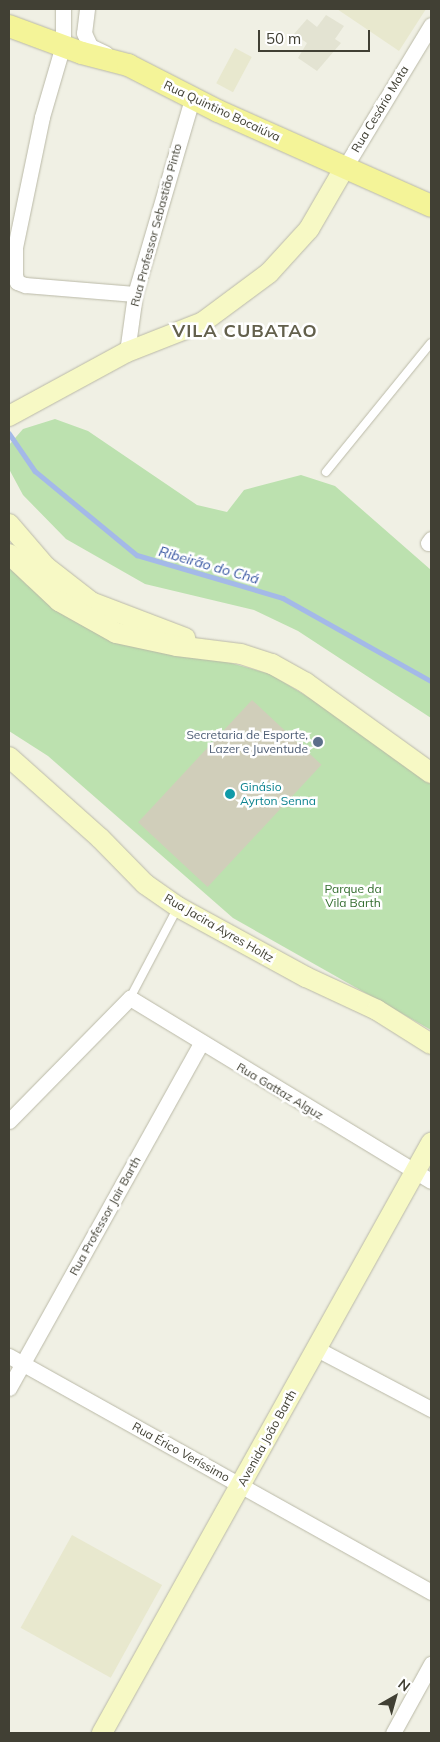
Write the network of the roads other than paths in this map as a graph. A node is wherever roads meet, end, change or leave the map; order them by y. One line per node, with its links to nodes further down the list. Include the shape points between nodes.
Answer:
1 (87, 9): 7 (street, via 83,28 90,46)
2 (61, 11): 5 (street, via 43,34); 6 (street)
3 (431, 25): 9 (street, Rua Cesário Mota)
4 (9, 26): 5 (main road, Rua Quintino Bocaiúva)
5 (34, 35): 6 (main road, Rua Quintino Bocaiúva)
6 (62, 45): 7 (main road, Rua Quintino Bocaiúva); 11 (street, via 42,117 15,247 17,282)
7 (128, 65): 8 (main road, Rua Quintino Bocaiúva)
8 (192, 99): 9 (main road, Rua Quintino Bocaiúva); 11 (street, Rua Professor Sebastião Pinto)
9 (345, 167): 10 (main road, Rua Quintino Bocaiúva); 13 (main road, via 309,229 270,273 203,322)
10 (431, 206)
11 (135, 294): 13 (street, Rua Professor Sebastião Pinto)
12 (431, 342): 15 (lane)
13 (127, 352): 14 (main road)
14 (9, 416)
15 (326, 472)
16 (9, 524): 18 (main road, via 46,567 91,602)
17 (9, 554): 18 (main road, via 39,584 87,620 140,639)
18 (207, 649): 20 (main road, via 252,656 291,674)
19 (9, 757): 21 (main road, Rua Jacira Ayres Holtz, via 100,838 145,884)
20 (431, 773)
21 (178, 907): 22 (lane); 24 (main road, Rua Jacira Ayres Holtz, via 306,977 377,1010)
22 (130, 998): 23 (street, Rua Gattaz Alguz); 25 (street)
23 (201, 1043): 27 (street, Rua Gattaz Alguz); 30 (street, Rua Professor Jair Barth)
24 (431, 1044)
25 (9, 1121)
26 (431, 1143): 27 (main road, Avenida João Barth)
27 (423, 1177): 28 (main road, Avenida João Barth)
28 (317, 1349): 32 (street); 33 (main road, Avenida João Barth)
29 (9, 1356): 30 (street, Rua Érico Veríssimo)
30 (22, 1364): 31 (street, Rua Professor Jair Barth); 33 (street, Rua Érico Veríssimo)
31 (9, 1388)
32 (431, 1409)
33 (240, 1485): 34 (street, Rua Érico Veríssimo); 36 (main road, Avenida João Barth)
34 (431, 1592)
35 (431, 1664): 37 (street)
36 (102, 1733)
37 (393, 1733)

